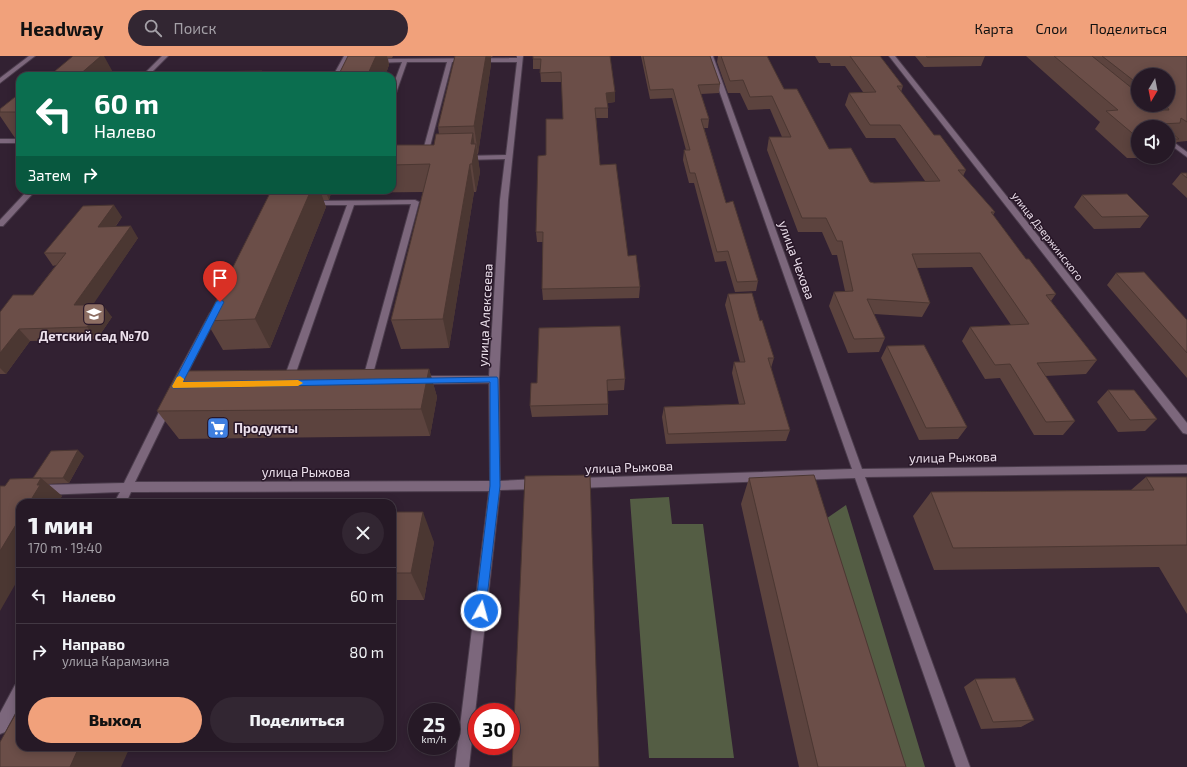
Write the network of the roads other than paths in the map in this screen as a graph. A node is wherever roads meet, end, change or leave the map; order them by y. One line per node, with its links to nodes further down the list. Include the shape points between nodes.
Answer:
1 (32, 56): 13 (street)
2 (165, 56): 11 (street)
3 (710, 56): 38 (street, улица Чехова)
4 (892, 56): 36 (street, улица Дзержинского)
5 (519, 58): 9 (street); 19 (street, улица Алексеева)
6 (345, 59): 10 (street); 12 (street)
7 (367, 61): 8 (street)
8 (405, 61): 9 (street); 14 (street)
9 (450, 61): 21 (street)
10 (352, 62)
11 (149, 72)
12 (338, 72)
13 (0, 81)
14 (396, 85)
15 (0, 141): 16 (street)
16 (16, 141)
17 (1175, 146): 18 (street)
18 (1187, 155)
19 (508, 157): 23 (street); 32 (street, улица Алексеева)
20 (416, 158): 21 (street)
21 (424, 158): 22 (street)
22 (431, 158)
23 (454, 158)
24 (28, 194): 29 (street)
25 (276, 194): 28 (street)
26 (351, 203): 27 (street); 34 (street, via 415,202); 35 (street)
27 (300, 204)
28 (272, 206)
29 (3, 217): 30 (street)
30 (0, 224)
31 (220, 302): 42 (street)
32 (494, 379): 33 (street); 41 (street, улица Алексеева)
33 (407, 381)
34 (368, 382)
35 (287, 383)
36 (1187, 430)
37 (1187, 469): 38 (street, улица Рыжова)
38 (858, 473): 39 (street, улица Рыжова); 48 (street, улица Чехова)
39 (566, 483)
40 (551, 484): 41 (street, улица Рыжова)
41 (495, 486): 42 (street, улица Рыжова); 47 (street, улица Алексеева)
42 (129, 487): 43 (street, улица Рыжова); 44 (street)
43 (30, 491)
44 (122, 499)
45 (16, 697): 46 (street)
46 (0, 727)
47 (462, 767)
48 (963, 767)

